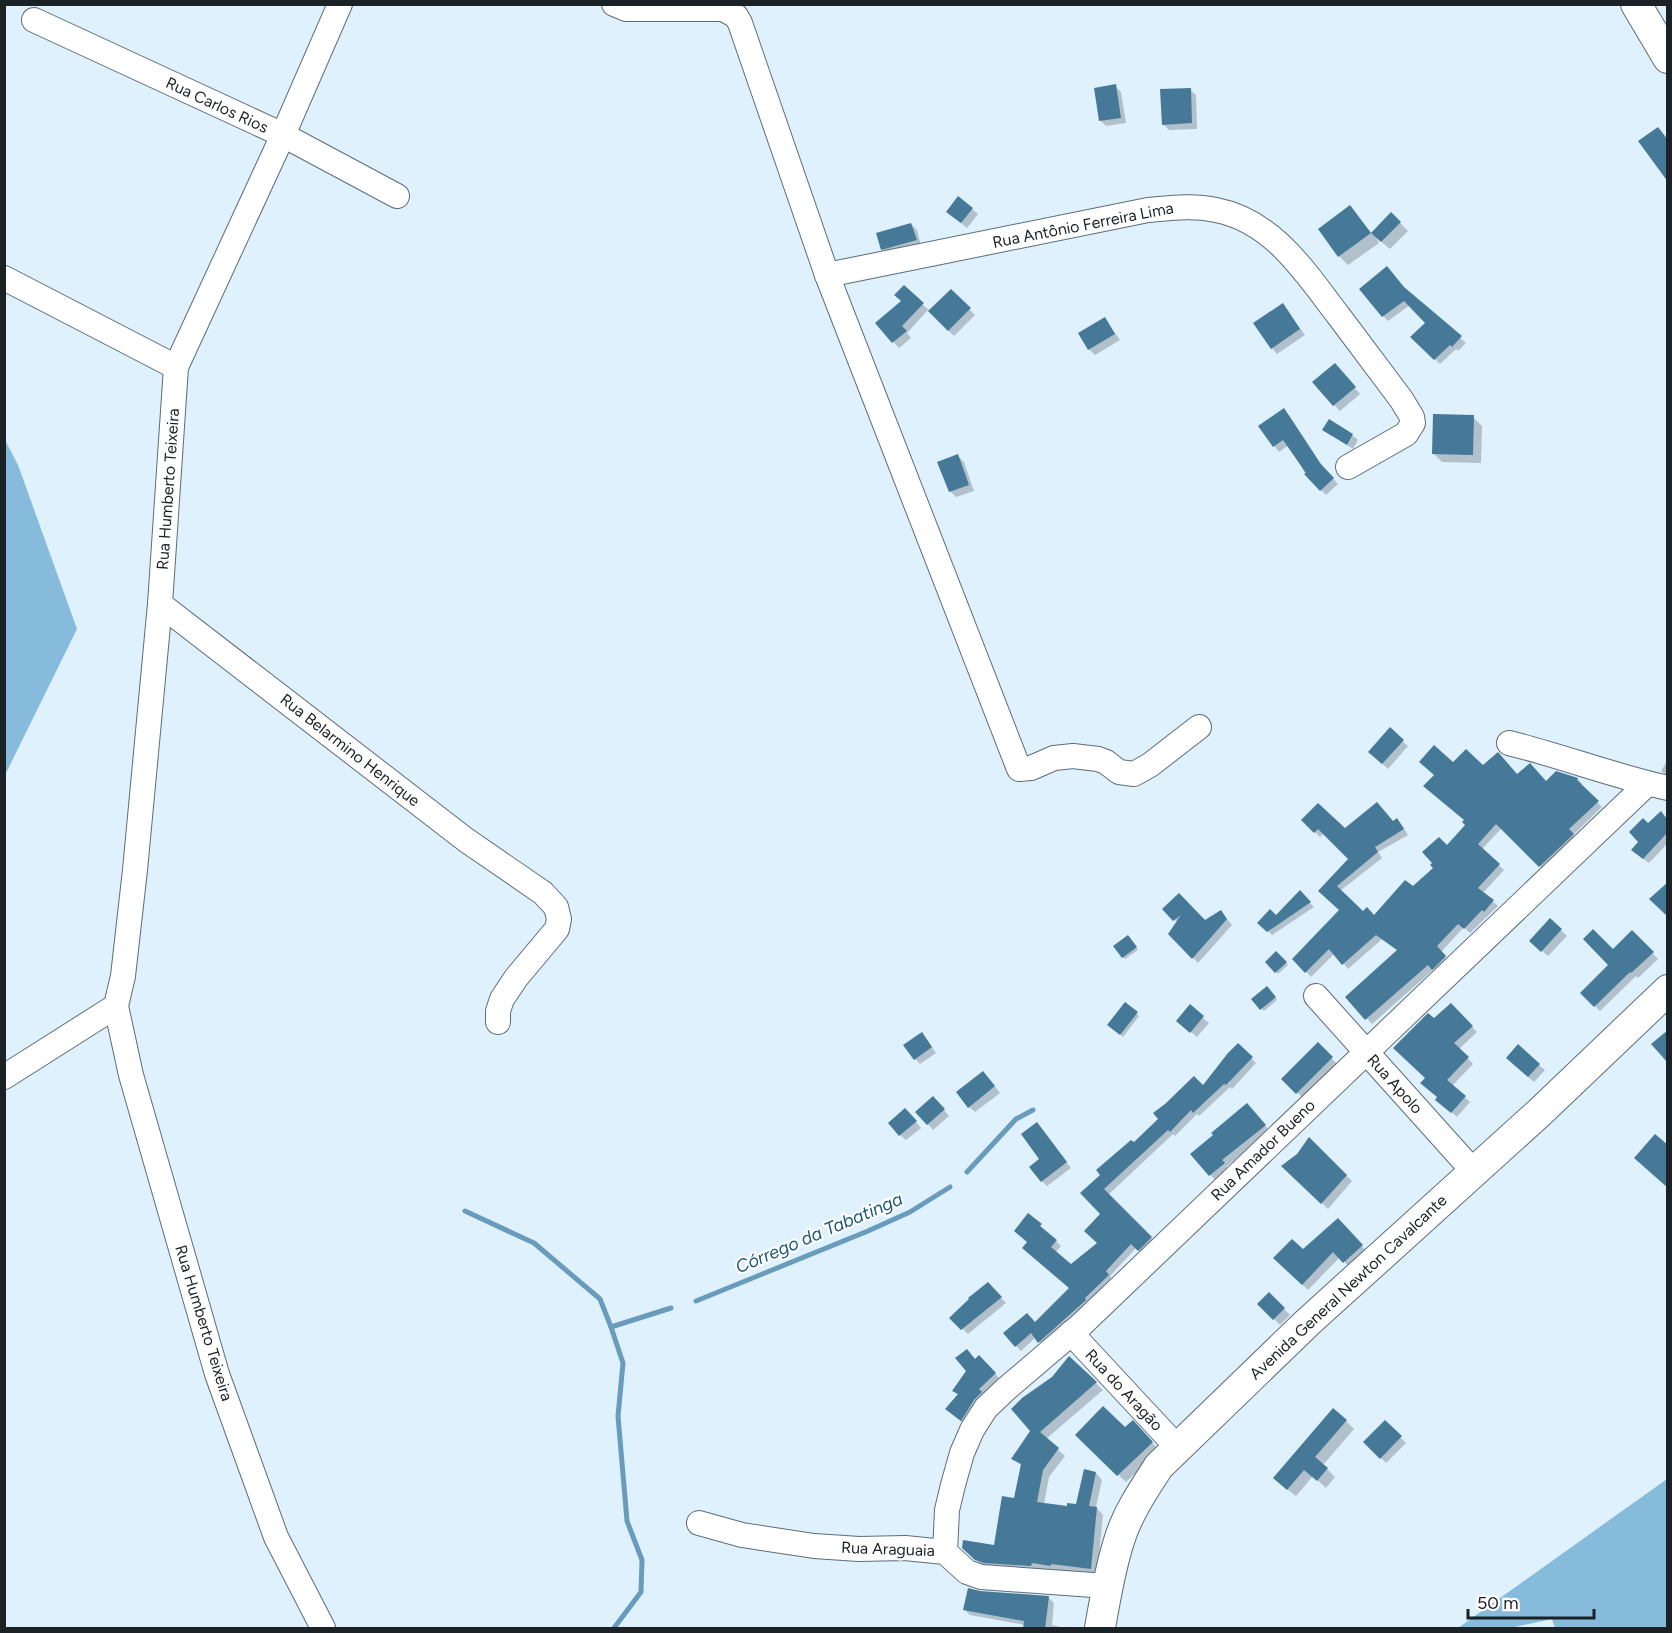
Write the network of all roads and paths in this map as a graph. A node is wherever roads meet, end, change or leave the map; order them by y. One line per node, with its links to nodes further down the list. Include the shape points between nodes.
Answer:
1 (340, 4): 6 (street, Rua Humberto Teixeira)
2 (1636, 4): 5 (main road)
3 (623, 6): 8 (street, via 713,8 736,16)
4 (34, 20): 6 (street, Rua Carlos Rios)
5 (1668, 58)
6 (283, 135): 7 (street, Rua Carlos Rios); 10 (street, Rua Humberto Teixeira)
7 (397, 196)
8 (827, 275): 11 (street, Rua Antônio Ferreira Lima, via 1148,210 1186,206 1218,210 1244,219 1271,236 1298,262 1412,417 1406,434); 13 (street, via 1019,769 1072,756 1098,759 1119,772 1134,774)
9 (4, 278): 10 (street)
10 (176, 367): 12 (street, Rua Humberto Teixeira)
11 (1348, 467)
12 (160, 604): 18 (street, Rua Humberto Teixeira, via 134,881); 19 (street, Rua Belarmino Henrique, via 466,840 543,893 556,907 559,923 502,999)
13 (1199, 727)
14 (1509, 743): 15 (street)
15 (1657, 786): 20 (street, Rua Amador Bueno)
16 (1668, 990): 22 (main road, Avenida General Newton Cavalcante)
17 (1316, 996): 20 (street, Rua Apolo)
18 (116, 1006): 21 (street); 28 (street, Rua Humberto Teixeira, via 131,1075 217,1374 276,1537)
19 (498, 1022)
20 (1366, 1051): 22 (street, Rua Apolo); 23 (street, Rua Amador Bueno)
21 (4, 1077)
22 (1474, 1172): 24 (main road, Avenida General Newton Cavalcante)
23 (1071, 1333): 24 (street, Rua do Aragão); 26 (street, Rua Amador Bueno, via 986,1408 972,1431 947,1510)
24 (1177, 1447): 27 (main road, Avenida General Newton Cavalcante, via 1159,1466 1137,1502 1119,1539)
25 (699, 1523): 26 (street, Rua Araguaia, via 742,1535 814,1546)
26 (945, 1552): 27 (street, Rua Araguaia, via 967,1572 981,1576)
27 (1107, 1586): 29 (main road, Avenida General Newton Cavalcante)
28 (323, 1629)
29 (1100, 1629)

